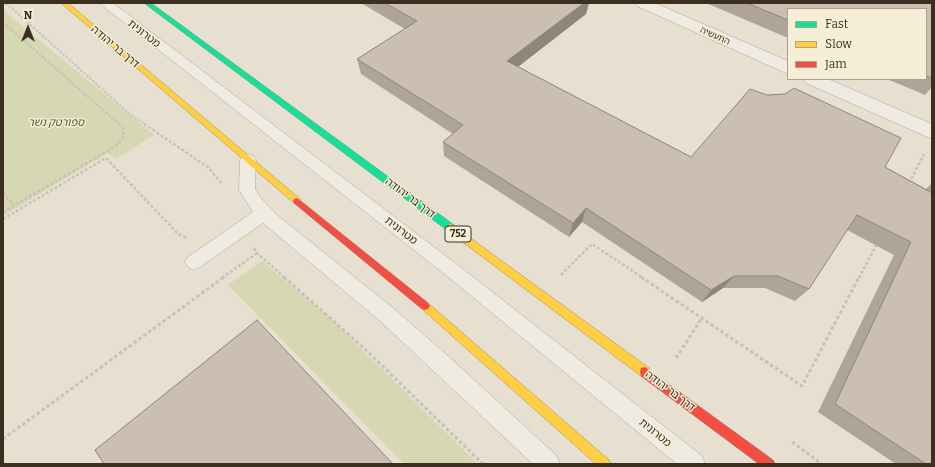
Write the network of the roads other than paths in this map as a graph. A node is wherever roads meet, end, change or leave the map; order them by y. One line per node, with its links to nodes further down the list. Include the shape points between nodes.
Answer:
1 (64, 3): 8 (main road, דרך בר יהודה)
2 (104, 3): 13 (lane, מטרונית, via 453,271)
3 (147, 3): 14 (main road, דרך בר יהודה / 752)
4 (642, 3): 5 (street, התעשיה)
5 (787, 68)
6 (814, 80): 7 (street)
7 (932, 132)
8 (248, 160): 9 (lane, via 247,190); 12 (main road, דרך בר יהודה, via 430,310)
9 (265, 213): 10 (lane); 11 (lane, via 402,328)
10 (194, 262)
11 (549, 464)
12 (605, 464)
13 (694, 464)
14 (769, 464)

